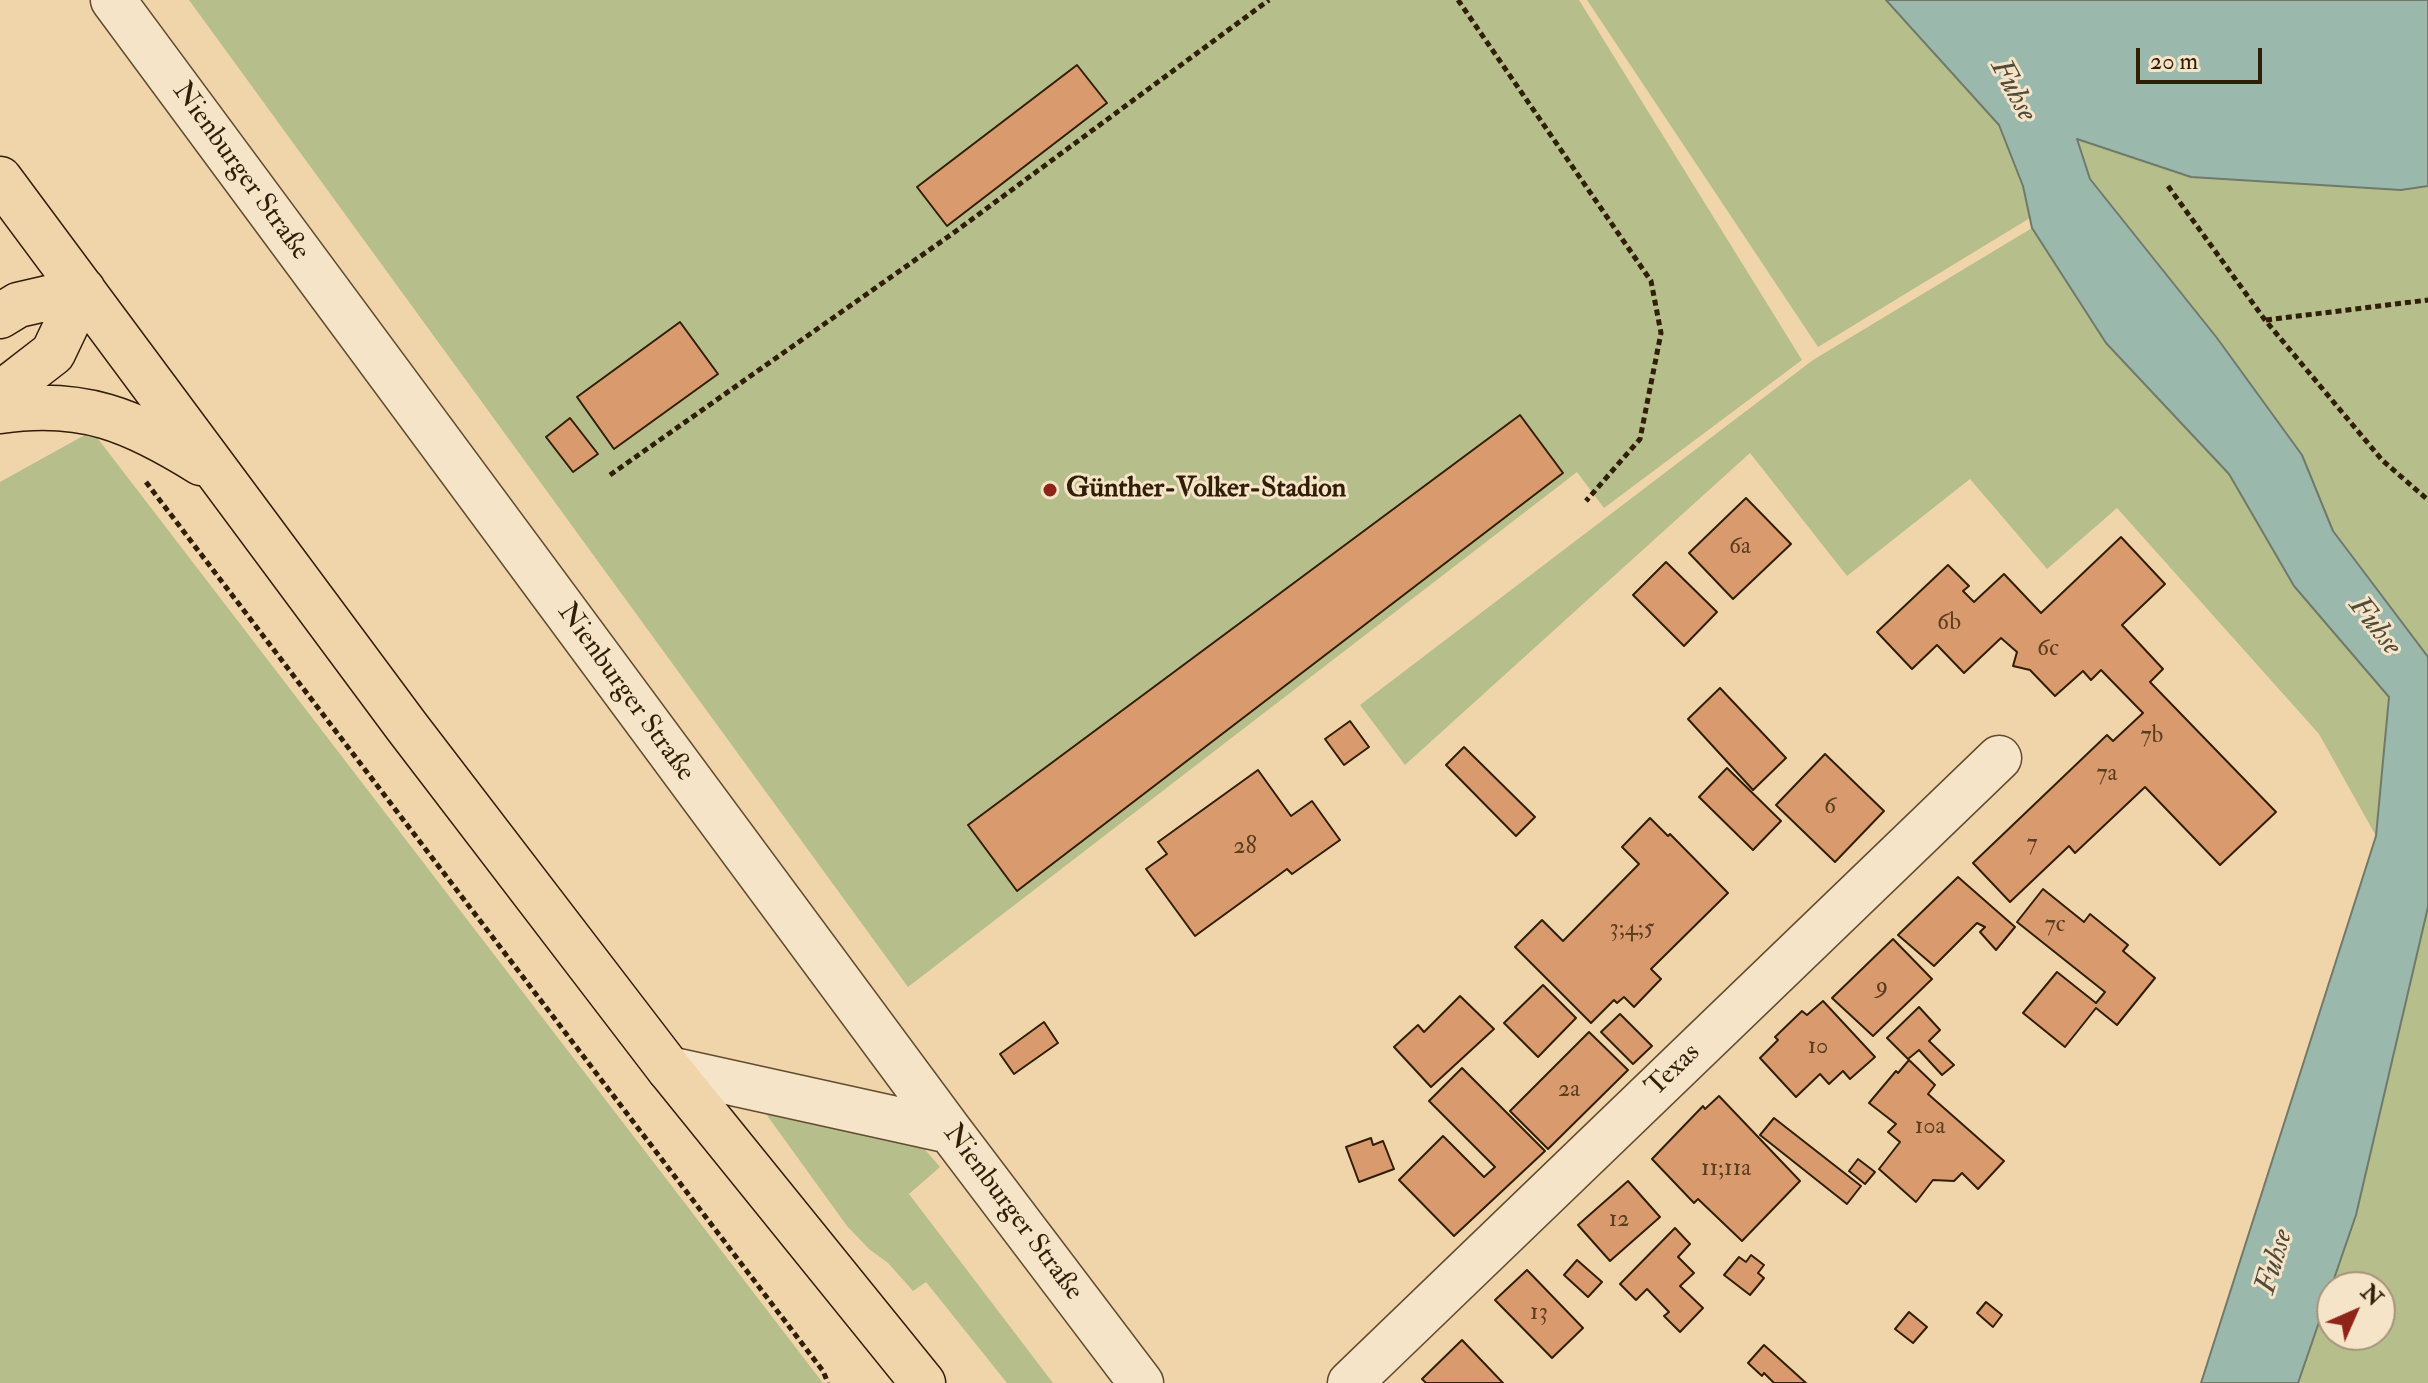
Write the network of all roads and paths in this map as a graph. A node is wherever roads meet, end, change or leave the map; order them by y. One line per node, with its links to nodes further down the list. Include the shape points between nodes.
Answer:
1 (113, 0): 19 (street, Nienburger Straße)
2 (1269, 0): 14 (path, via 952,234)
3 (1458, 0): 16 (path, via 1651,281 1661,333 1640,439)
4 (0, 179): 6 (main road)
5 (2168, 186): 9 (path)
6 (83, 290): 8 (main road, via 18,305); 10 (main road, via 53,353); 13 (main road)
7 (2428, 300): 9 (path)
8 (0, 316)
9 (2265, 320): 15 (path, via 2382,460)
10 (0, 394)
11 (0, 411): 13 (main road, via 91,410 165,440)
12 (139, 474): 20 (path)
13 (220, 475): 18 (main road)
14 (610, 475)
15 (2428, 500)
16 (1586, 501)
17 (1999, 758): 23 (street, Texas)
18 (669, 1069): 19 (street); 21 (main road)
19 (950, 1131): 22 (street, Nienburger Straße)
20 (828, 1383)
21 (923, 1383)
22 (1141, 1383)
23 (1350, 1383)

